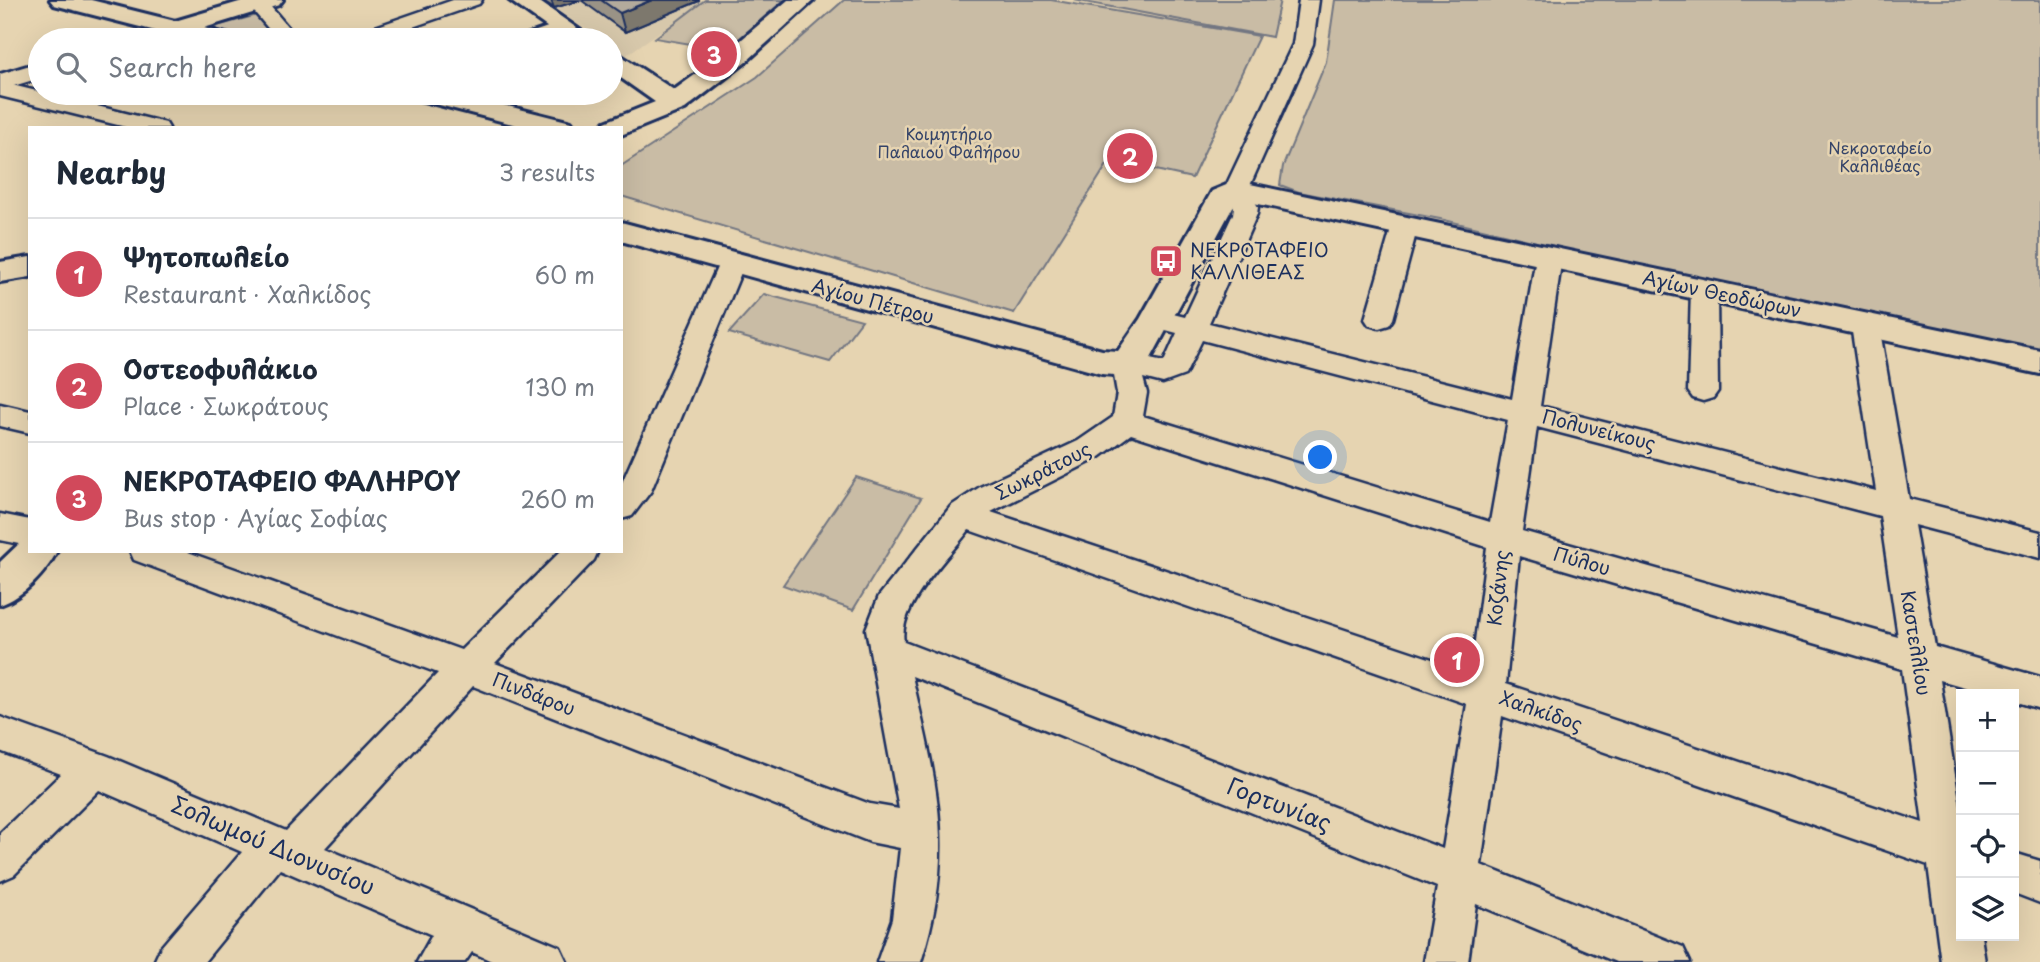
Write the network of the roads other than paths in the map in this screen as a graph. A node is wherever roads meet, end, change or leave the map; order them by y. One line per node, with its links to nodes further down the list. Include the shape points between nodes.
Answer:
1 (472, 0): 10 (street)
2 (521, 0): 11 (street)
3 (802, 0): 17 (street, via 718,74)
4 (1309, 0): 23 (street, via 1303,44)
5 (78, 1): 7 (street)
6 (262, 1): 8 (street); 9 (street)
7 (172, 28)
8 (178, 28)
9 (281, 28)
10 (391, 28)
11 (563, 28)
12 (623, 68): 17 (street)
13 (28, 74): 14 (street)
14 (0, 82)
15 (0, 89): 16 (street)
16 (28, 96)
17 (675, 103): 22 (street)
18 (65, 105): 20 (street)
19 (472, 105): 21 (street)
20 (150, 126)
21 (553, 126)
22 (625, 127)
23 (1236, 190): 24 (street, Αγίων Θεοδώρων); 31 (street, via 1223,197); 34 (street, via 1245,214)
24 (1405, 226): 26 (street, Αγίων Θεοδώρων); 32 (street)
25 (623, 232): 27 (street, Αγίου Πέτρου)
26 (1549, 257): 30 (street, Αγίων Θεοδώρων); 38 (street, Κοζάνης)
27 (732, 263): 36 (street, Αγίου Πέτρου, via 1102,362); 42 (street, via 658,441 635,491)
28 (28, 267): 29 (street)
29 (0, 272)
30 (1704, 290): 33 (street, Αγίων Θεοδώρων); 37 (street)
31 (1157, 319): 34 (street, Πολυνείκους); 36 (street)
32 (1379, 319)
33 (1865, 325): 35 (street, Αγίων Θεοδώρων); 43 (street, Καστελλίου)
34 (1195, 328): 36 (street, via 1175,369 1163,373); 38 (street, Πολυνείκους)
35 (2040, 362)
36 (1126, 364): 41 (street, via 1132,393)
37 (1703, 391)
38 (1523, 411): 43 (street, Πολυνείκους); 47 (street, Κοζάνης)
39 (0, 415): 40 (street)
40 (28, 422)
41 (1127, 422): 44 (street, Σωκράτους, via 1089,449); 47 (street, Πύλου)
42 (623, 505)
43 (1895, 506): 48 (street, Πολυνείκους); 54 (street, Καστελλίου)
44 (962, 515): 53 (street, Σωκράτους, via 891,606 884,629); 56 (street, Χαλκίδος)
45 (0, 527): 46 (street)
46 (28, 533)
47 (1504, 539): 54 (street, Πύλου); 56 (street, Κοζάνης)
48 (2040, 545)
49 (35, 553): 52 (street)
50 (151, 553): 55 (street, Πινδάρου)
51 (580, 553): 55 (street)
52 (0, 588)
53 (888, 651): 60 (street, Σωκράτους); 65 (street, Γορτυνίας)
54 (1919, 659): 57 (street, Πύλου); 62 (street, Καστελλίου)
55 (467, 668): 60 (street, Πινδάρου, via 870,823); 61 (street)
56 (1487, 692): 62 (street, Χαλκίδος); 65 (street, Κοζάνης)
57 (2040, 693)
58 (0, 734): 59 (street, Σολωμού Διονυσίου)
59 (94, 769): 61 (street, Σολωμού Διονυσίου); 63 (street)
60 (922, 833): 68 (street, Σωκράτους, via 921,882)
61 (282, 851): 67 (street, Σολωμού Διονυσίου); 69 (street)
62 (1954, 854): 73 (street, Καστελλίου)
63 (0, 861)
64 (2019, 875): 66 (street)
65 (1460, 876): 71 (street, Κοζάνης); 72 (street, Γορτυνίας)
66 (2040, 882)
67 (451, 945): 70 (street, Σολωμού Διονυσίου)
68 (907, 959)
69 (176, 962)
70 (545, 962)
71 (1446, 962)
72 (1668, 962)
73 (1964, 962)

